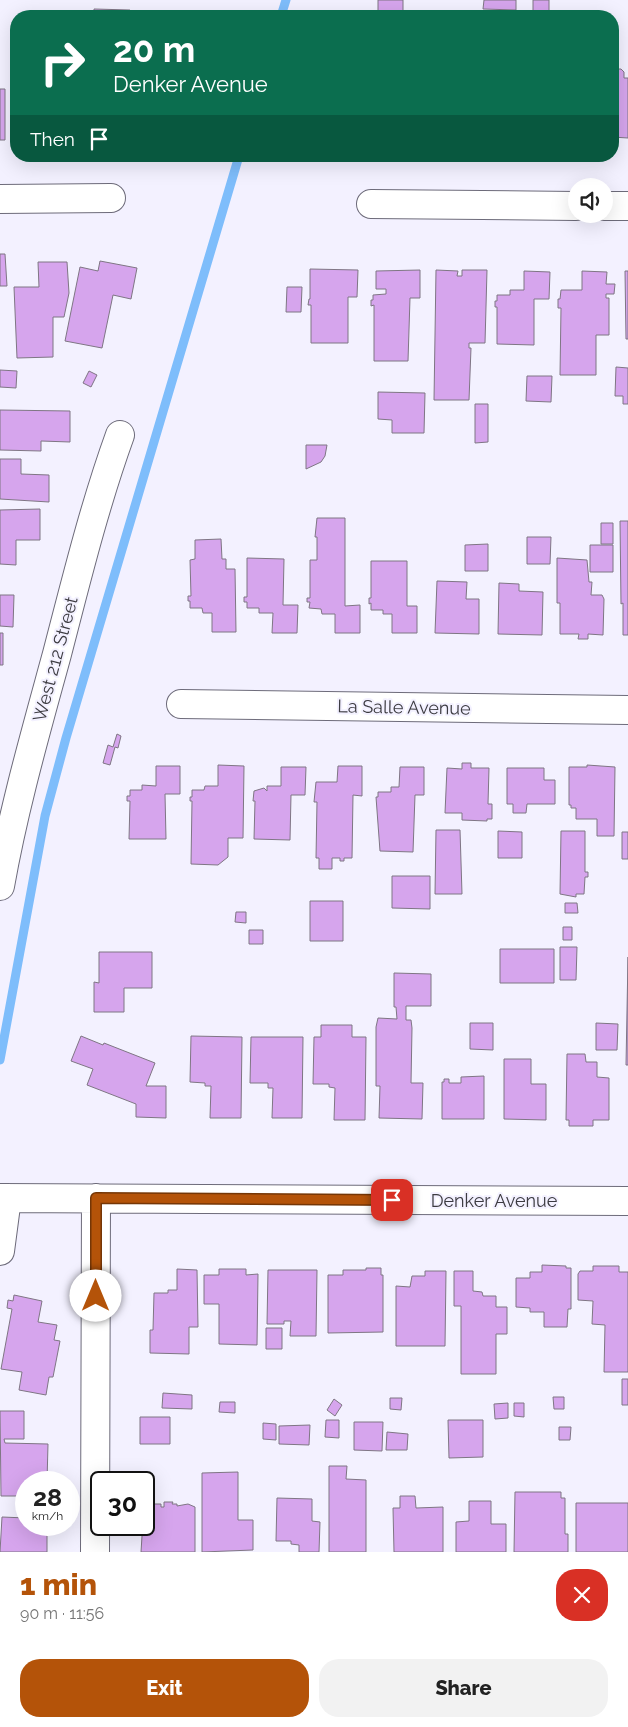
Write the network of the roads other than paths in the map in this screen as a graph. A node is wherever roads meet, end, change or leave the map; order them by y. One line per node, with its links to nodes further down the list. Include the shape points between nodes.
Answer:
1 (111, 198): 2 (street)
2 (0, 199)
3 (371, 204): 4 (street)
4 (568, 206)
5 (613, 206): 6 (street)
6 (628, 206)
7 (120, 435): 10 (street, West 212 Street, via 102,484 53,667 8,837)
8 (181, 704): 9 (street, La Salle Avenue)
9 (628, 710)
10 (0, 886)
11 (4, 1198): 12 (street, Denker Avenue); 14 (street)
12 (96, 1198): 13 (street, Denker Avenue); 15 (street)
13 (628, 1201)
14 (0, 1251)
15 (95, 1552)

